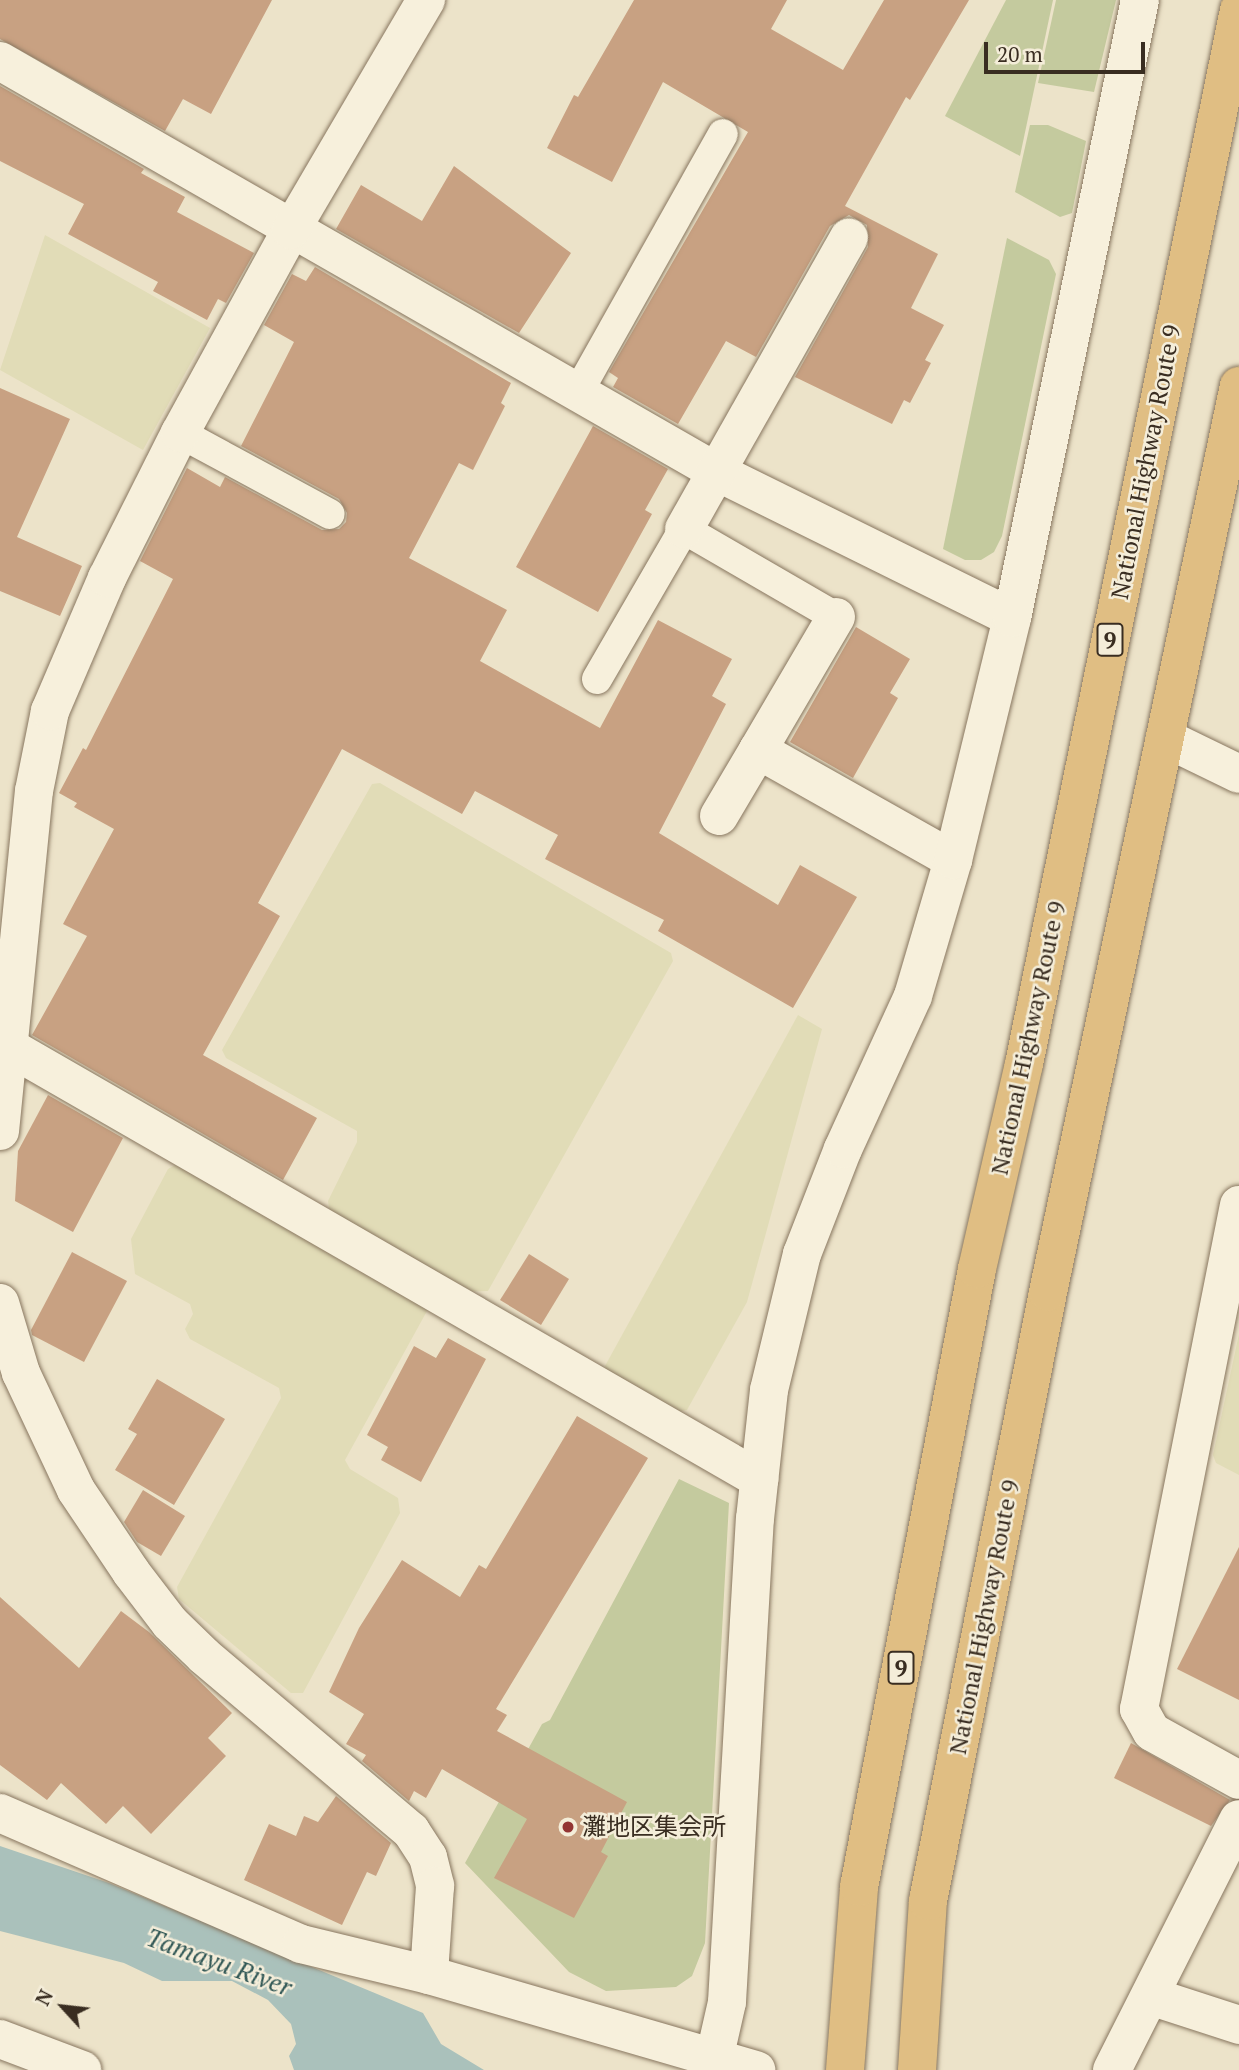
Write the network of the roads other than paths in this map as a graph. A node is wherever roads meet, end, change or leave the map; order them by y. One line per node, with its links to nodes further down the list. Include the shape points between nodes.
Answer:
1 (426, 0): 6 (street)
2 (1140, 0): 15 (street)
3 (1239, 10): 37 (highway, National Highway Route 9 / 9, via 1024,1064 977,1269 859,1887)
4 (0, 61): 6 (street)
5 (723, 134): 9 (lane)
6 (291, 230): 9 (street); 10 (street)
7 (849, 237): 11 (street)
8 (1239, 386): 17 (highway, National Highway Route 9)
9 (577, 394): 11 (street)
10 (180, 433): 12 (lane); 22 (street, via 107,578 50,711 34,791)
11 (715, 471): 13 (street); 15 (street)
12 (330, 514)
13 (684, 529): 14 (lane); 16 (lane)
14 (836, 617): 18 (street)
15 (1012, 618): 21 (street)
16 (597, 679)
17 (1165, 738): 19 (street); 38 (highway, National Highway Route 9, via 1048,1292 928,1901)
18 (758, 750): 20 (street); 21 (street)
19 (1239, 774)
20 (719, 816)
21 (953, 860): 26 (street, via 913,996 843,1149 802,1254 769,1390)
22 (9, 1047): 23 (street); 26 (street)
23 (0, 1132)
24 (1239, 1205): 27 (street, via 1139,1709 1152,1732)
25 (0, 1303): 30 (street, via 21,1373 70,1480 170,1623 411,1831 428,1857 435,1886)
26 (760, 1479): 34 (street, via 727,2002)
27 (1239, 1780)
28 (0, 1813): 30 (street, via 301,1944)
29 (1239, 1819): 31 (street)
30 (429, 1975): 34 (street)
31 (1150, 1996): 32 (street); 39 (street)
32 (1239, 2025)
33 (0, 2039): 35 (street)
34 (715, 2055): 36 (street)
35 (82, 2070)
36 (756, 2070)
37 (845, 2070)
38 (917, 2070)
39 (1112, 2070)

